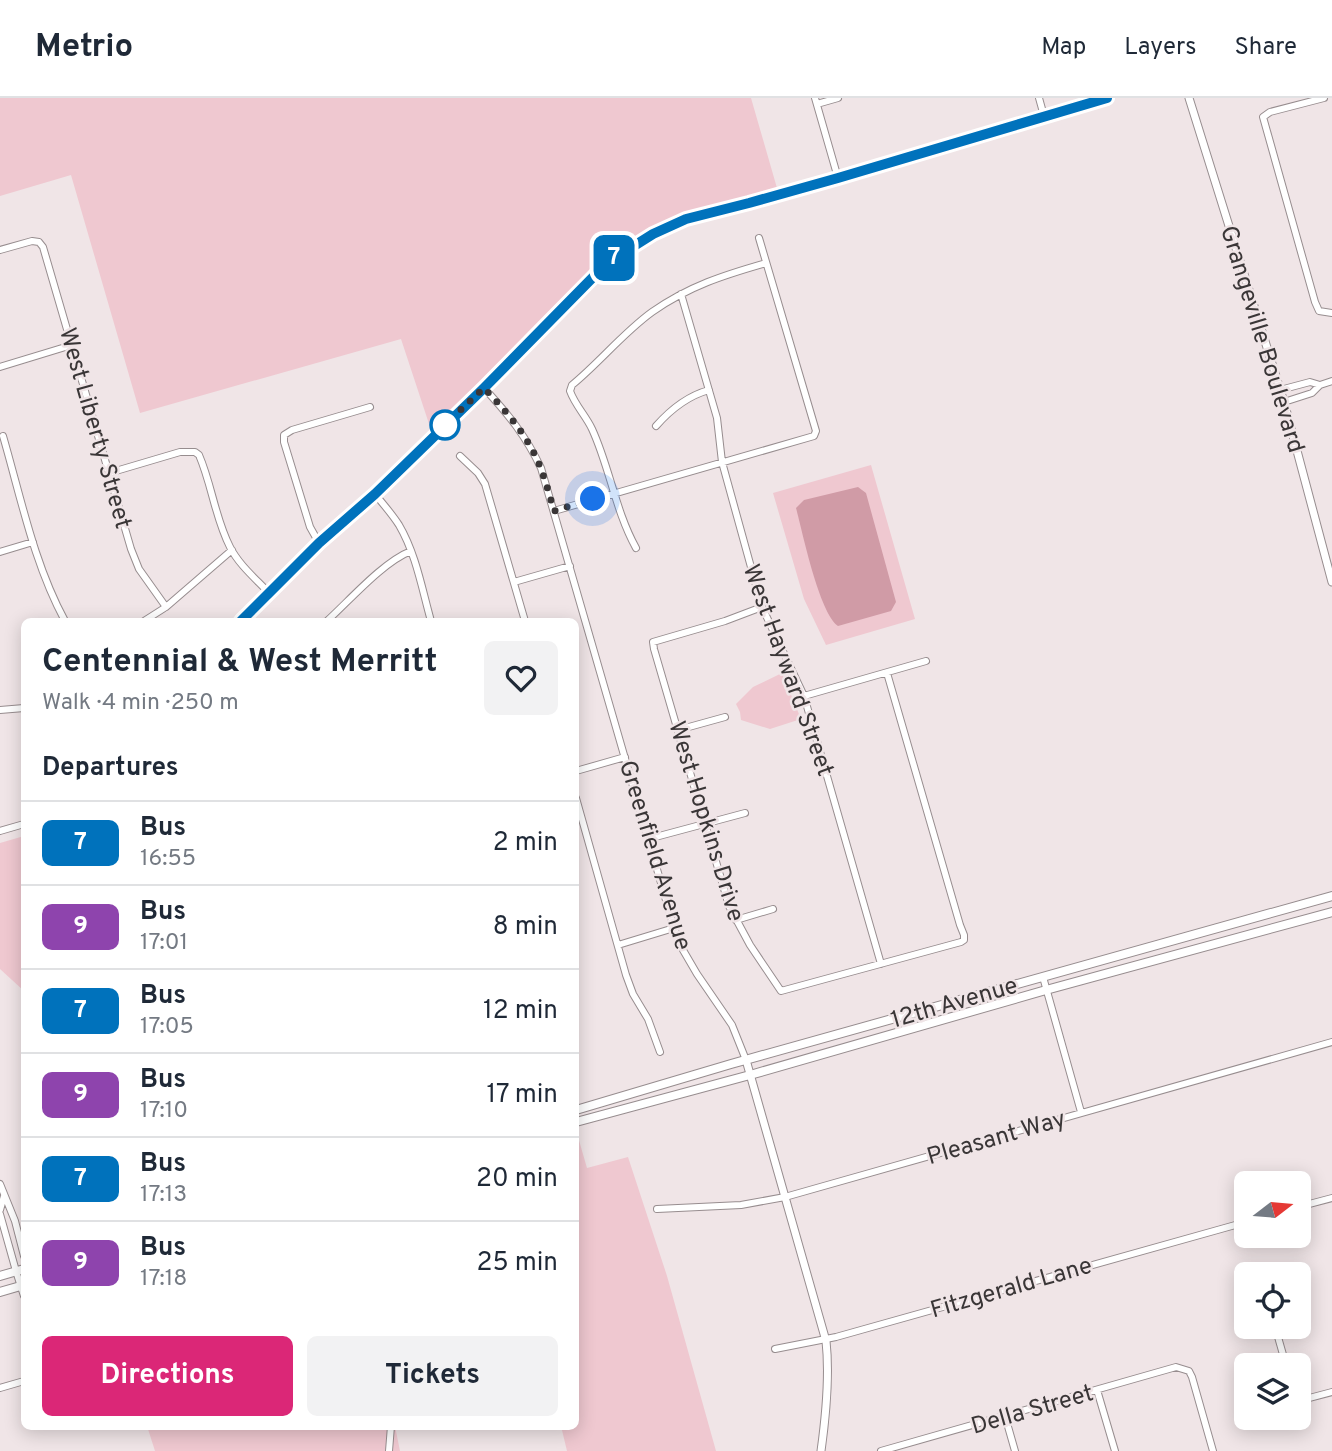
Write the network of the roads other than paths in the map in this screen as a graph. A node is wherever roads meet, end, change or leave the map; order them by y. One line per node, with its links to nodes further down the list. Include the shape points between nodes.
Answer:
1 (838, 98): 6 (street)
2 (1039, 98): 7 (street)
3 (1107, 98): 7 (street)
4 (1189, 98): 20 (street, Grangeville Boulevard)
5 (1324, 98): 13 (street, via 1263,117 1319,311)
6 (816, 101): 8 (street)
7 (1044, 116): 8 (street)
8 (838, 178): 18 (street, via 686,219 631,246 607,263)
9 (759, 238): 11 (street)
10 (0, 250): 14 (street, West Liberty Street, via 32,241 43,247)
11 (766, 263): 12 (street, via 709,280); 26 (street, via 816,431 814,436)
12 (681, 294): 19 (street, West Hayward Street); 29 (street, via 651,313 572,385 570,391 592,429)
13 (1332, 313)
14 (72, 345): 15 (street); 27 (street, West Liberty Street)
15 (0, 367)
16 (1332, 381): 17 (street)
17 (1320, 385): 20 (street, via 1310,382); 21 (street, via 1312,393)
18 (484, 388): 28 (street); 30 (street, Greenfield Avenue, via 530,445)
19 (709, 390): 23 (street, via 671,409); 26 (street, West Hayward Street)
20 (1280, 390): 21 (street, Grangeville Boulevard)
21 (1284, 402): 39 (street, Grangeville Boulevard)
22 (370, 407): 32 (street, via 284,435 310,527)
23 (656, 426)
24 (3, 436): 31 (street)
25 (460, 456): 38 (street, via 485,484)
26 (722, 462): 29 (street); 42 (street, West Hayward Street)
27 (109, 473): 34 (street, via 180,452 195,452 203,463); 41 (street, West Liberty Street, via 139,569)
28 (375, 494): 32 (street); 35 (street, via 397,522)
29 (613, 494): 30 (street); 33 (street)
30 (554, 511): 37 (street, Greenfield Avenue)
31 (33, 542): 36 (street); 43 (street)
32 (319, 543): 40 (street)
33 (636, 548)
34 (232, 550): 40 (street); 41 (street)
35 (411, 551): 46 (street, via 394,560); 47 (street)
36 (0, 552)
37 (570, 566): 38 (street); 56 (street, Greenfield Avenue)
38 (514, 582): 48 (street)
39 (1332, 582)
40 (269, 593): 45 (street)
41 (166, 607): 44 (street)
42 (762, 607): 51 (street, West Hayward Street); 55 (street, West Hopkins Drive, via 653,642)
43 (63, 618)
44 (149, 618)
45 (244, 618)
46 (330, 618)
47 (431, 618)
48 (524, 618)
49 (926, 661): 50 (street)
50 (887, 673): 51 (street); 70 (street, via 964,940)
51 (804, 696): 70 (street, West Hayward Street)
52 (21, 708): 53 (street)
53 (0, 710)
54 (725, 717): 55 (street)
55 (678, 730): 60 (street, West Hopkins Drive)
56 (625, 757): 57 (street); 63 (street, Greenfield Avenue)
57 (579, 770)
58 (579, 809): 69 (street)
59 (745, 813): 60 (street)
60 (705, 824): 63 (street); 67 (street, West Hopkins Drive)
61 (21, 825): 62 (street)
62 (0, 831)
63 (648, 839): 68 (street, Greenfield Avenue)
64 (1332, 896): 71 (main road, 12th Avenue)
65 (773, 909): 67 (street)
66 (1332, 912): 72 (main road, 12th Avenue)
67 (736, 920): 70 (street, West Hopkins Drive, via 781,991)
68 (674, 928): 69 (street); 75 (street, Greenfield Avenue, via 697,974 732,1025)
69 (618, 945): 74 (street, via 633,994)
70 (881, 964)
71 (1042, 977): 72 (street); 75 (main road, 12th Avenue)
72 (1046, 990): 76 (main road, 12th Avenue); 78 (street)
73 (1332, 1042): 78 (street, Pleasant Way)
74 (660, 1052)
75 (746, 1060): 76 (street, Greenfield Avenue); 77 (main road, 12th Avenue)
76 (750, 1075): 79 (main road, 12th Avenue); 82 (street, Greenfield Avenue)
77 (579, 1109)
78 (1081, 1112): 82 (street, Pleasant Way)
79 (579, 1121)
80 (0, 1184): 81 (street)
81 (4, 1196): 86 (street); 88 (street)
82 (785, 1197): 85 (street, Pleasant Way, via 741,1205); 93 (street, Greenfield Avenue)
83 (1332, 1198): 84 (street)
84 (1311, 1204)
85 (657, 1209)
86 (0, 1212): 89 (street)
87 (1234, 1225): 93 (street, Fitzgerald Lane)
88 (21, 1244)
89 (20, 1270): 90 (main road)
90 (0, 1276)
91 (21, 1286): 92 (main road)
92 (0, 1292)
93 (825, 1338): 94 (street, Fitzgerald Lane); 104 (street, Greenfield Avenue, via 827,1393)
94 (775, 1349)
95 (21, 1382): 96 (street)
96 (0, 1388)
97 (1097, 1390): 100 (street, Della Street); 108 (street); 109 (street, Della Street, via 1176,1367 1189,1371)
98 (1332, 1392): 99 (street)
99 (1311, 1398)
100 (1005, 1416): 102 (street, Della Street); 107 (street)
101 (391, 1430): 103 (street)
102 (913, 1442): 105 (street, Della Street); 106 (street)
103 (389, 1451)
104 (821, 1451)
105 (881, 1451)
106 (915, 1451)
107 (1015, 1451)
108 (1115, 1451)
109 (1213, 1451)

